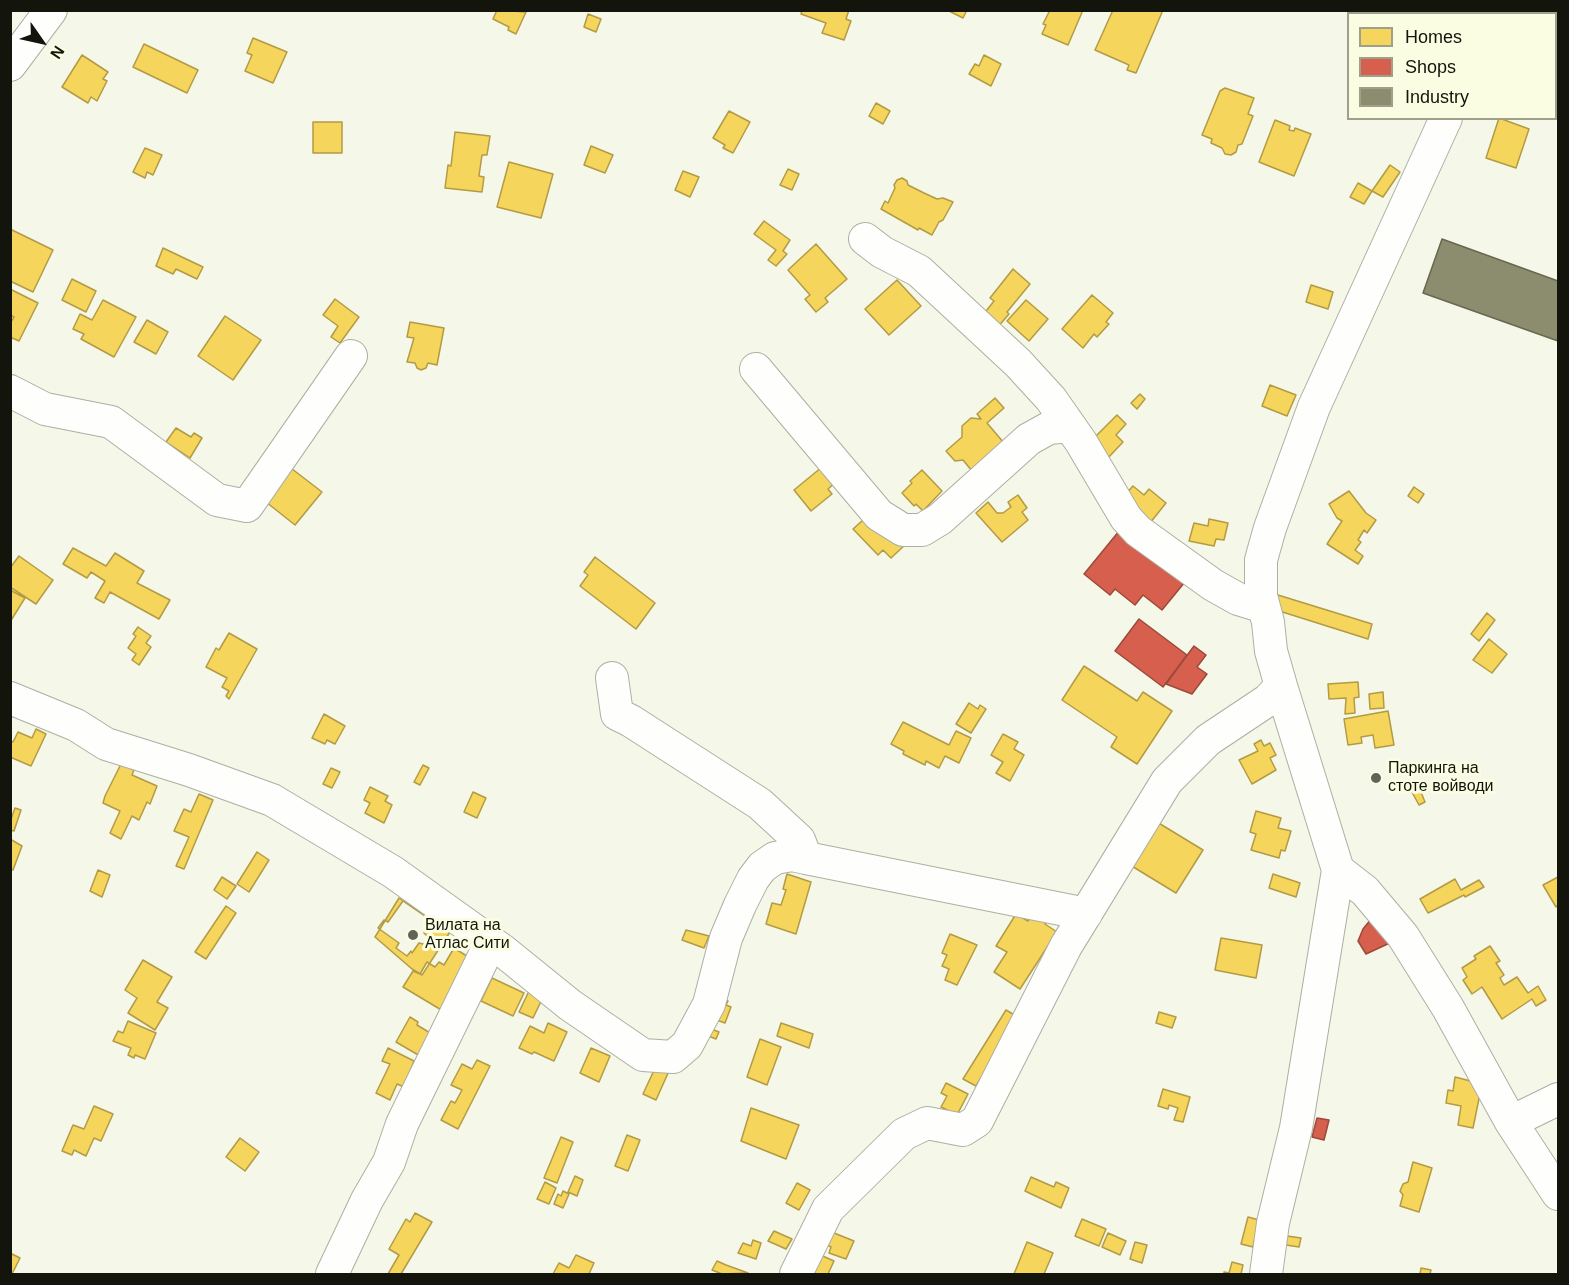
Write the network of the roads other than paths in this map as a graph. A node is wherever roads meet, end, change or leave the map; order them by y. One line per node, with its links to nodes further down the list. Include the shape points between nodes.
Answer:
1 (51, 10): 2 (street)
2 (10, 65)
3 (1445, 120): 9 (street, via 1314,407 1270,528 1262,560)
4 (865, 239): 8 (street, via 919,271 1018,363)
5 (351, 356): 7 (street, via 247,506 217,500 111,422 45,409)
6 (756, 369): 8 (street, via 879,515 903,530 922,530 940,519 1029,439 1049,428)
7 (10, 392)
8 (1070, 426): 9 (street, via 1126,518 1138,531 1213,585 1238,600)
9 (1264, 607): 11 (street)
10 (612, 678): 13 (street, via 617,714 760,804 799,840)
11 (1281, 686): 14 (street); 15 (street, via 1268,700 1208,740 1167,781)
12 (10, 698): 16 (street, via 76,725 106,744 272,800 393,872)
13 (806, 858): 15 (street); 16 (street, via 775,858 753,879 726,938 709,1004 687,1045 673,1057 643,1055 570,1005)
14 (1338, 870): 18 (street, via 1365,891 1403,936); 22 (street, via 1296,1128 1273,1223)
15 (1086, 914): 21 (street, via 977,1121 963,1130 927,1124 904,1134 828,1209)
16 (491, 942): 20 (street)
17 (1558, 1099): 18 (street)
18 (1511, 1122): 19 (street)
19 (1558, 1194)
20 (332, 1275)
21 (796, 1275)
22 (1266, 1275)

